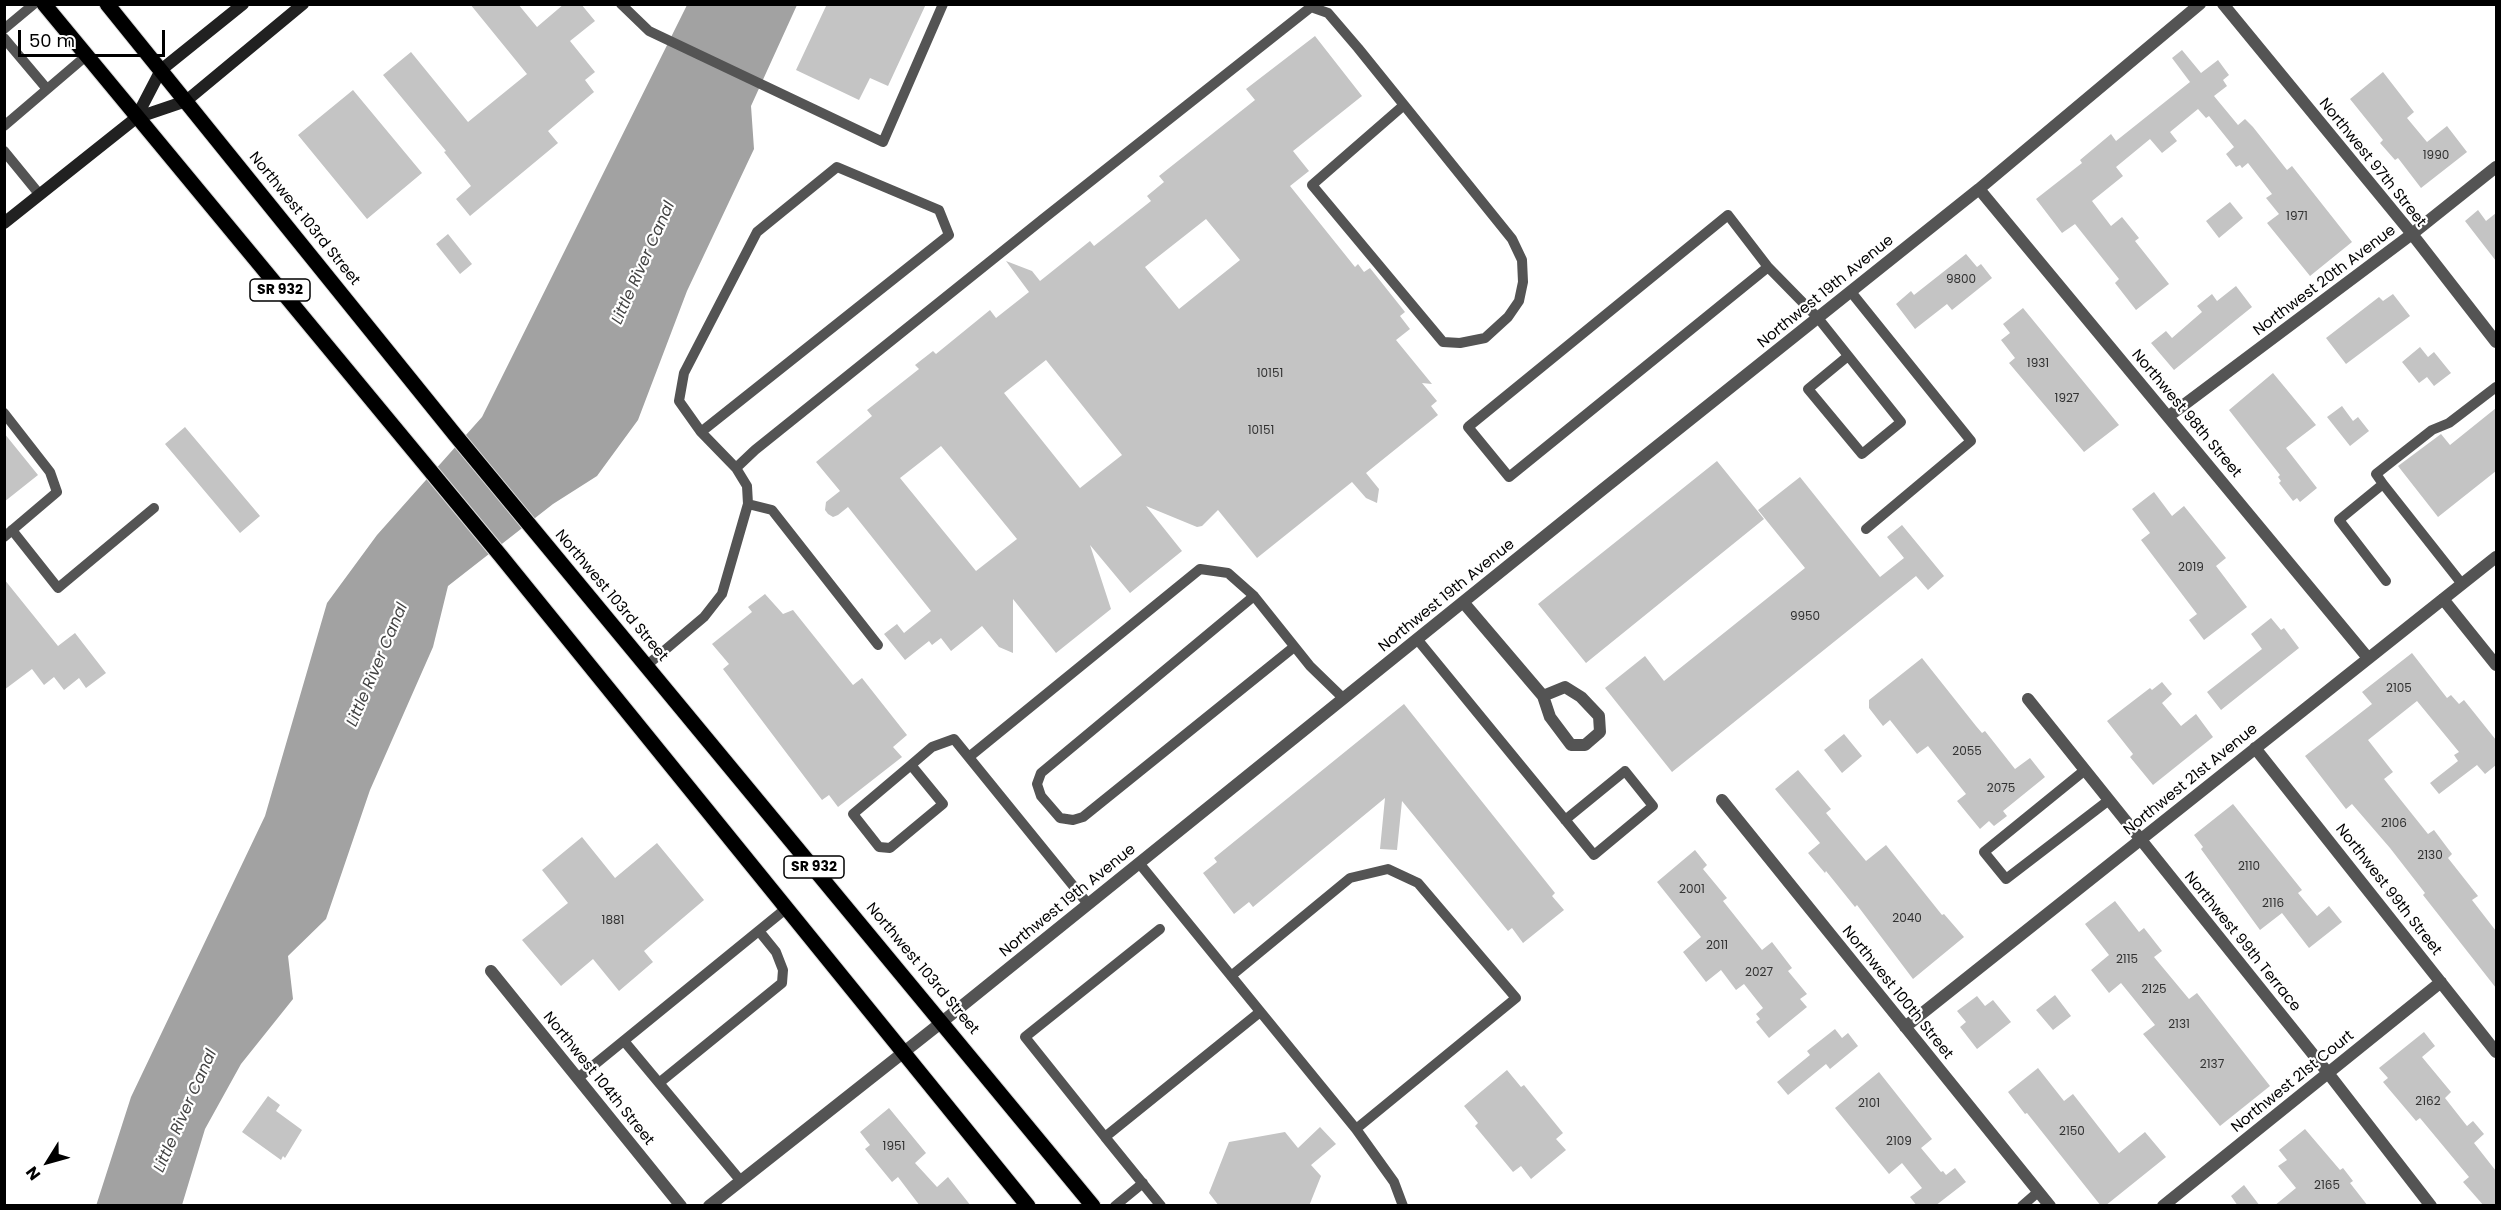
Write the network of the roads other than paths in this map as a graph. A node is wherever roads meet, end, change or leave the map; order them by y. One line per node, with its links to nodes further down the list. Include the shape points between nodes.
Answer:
1 (34, 4): 10 (lane)
2 (44, 4): 12 (main road, SR 932)
3 (107, 4): 13 (main road, Northwest 103rd Street / SR 932)
4 (243, 4): 13 (main road)
5 (303, 4): 15 (main road)
6 (621, 4): 7 (lane, via 649,31 883,142)
7 (943, 4)
8 (2200, 4): 21 (street, Northwest 19th Avenue)
9 (2223, 4): 24 (street, Northwest 97th Street)
10 (4, 29)
11 (4, 38): 14 (lane)
12 (86, 56): 14 (lane); 17 (main road, SR 932)
13 (161, 70): 15 (main road, Northwest 103rd Street / SR 932); 17 (main road)
14 (47, 89): 18 (lane)
15 (186, 101): 17 (main road); 51 (main road, Northwest 103rd Street / SR 932)
16 (1404, 105): 16 (lane, via 1512,239 1522,260 1524,282 1520,301 1485,338 1443,342 1312,185); 34 (lane, via 1328,13 1311,7)
17 (136, 118): 22 (main road); 65 (main road, SR 932)
18 (4, 126)
19 (4, 151): 22 (lane)
20 (2496, 167): 24 (street, Northwest 20th Avenue)
21 (1979, 189): 26 (street, Northwest 19th Avenue); 32 (street, Northwest 98th Street)
22 (40, 195): 23 (main road)
23 (4, 223)
24 (2412, 234): 28 (street, Northwest 97th Street); 32 (street, Northwest 20th Avenue)
25 (1768, 267): 25 (lane, via 1728,216 1468,428 1509,477); 27 (lane)
26 (1851, 292): 27 (street, Northwest 19th Avenue); 38 (lane, via 1971,441)
27 (1818, 318): 29 (lane); 45 (street, Northwest 19th Avenue)
28 (2496, 342)
29 (1848, 356): 29 (lane, via 1901,423 1862,454 1808,389)
30 (2496, 387): 35 (lane, via 2376,474)
31 (4, 413): 39 (lane, via 50,472 57,492)
32 (2169, 416): 49 (street, Northwest 98th Street)
33 (701, 432): 33 (lane, via 679,401 684,373 757,232 837,167 939,210 949,235); 34 (lane)
34 (736, 468): 36 (lane, via 747,486)
35 (2383, 484): 41 (lane, via 2339,520); 42 (lane)
36 (748, 504): 47 (lane, via 772,510); 51 (lane, via 722,594 704,617)
37 (154, 508): 39 (lane, via 58,588)
38 (1866, 529)
39 (8, 534)
40 (2496, 557): 42 (street, Northwest 21st Avenue)
41 (2386, 581)
42 (2462, 584): 44 (street, Northwest 21st Avenue)
43 (1254, 596): 48 (lane); 48 (lane, via 1041,773 1037,784 1041,796 1060,818 1083,817); 56 (lane, via 1228,573 1200,570)
44 (2444, 599): 49 (street, Northwest 21st Avenue); 50 (street)
45 (1463, 602): 46 (street, Northwest 19th Avenue); 52 (street)
46 (1417, 639): 53 (street, Northwest 19th Avenue); 61 (lane)
47 (878, 645)
48 (1294, 647): 53 (lane)
49 (2368, 658): 55 (street, Northwest 21st Avenue)
50 (2496, 665)
51 (646, 666): 72 (main road, Northwest 103rd Street / SR 932)
52 (1543, 696): 52 (street, via 1550,717 1571,745 1585,745 1600,732 1599,716 1581,697 1565,687)
53 (1343, 698): 63 (street, Northwest 19th Avenue)
54 (2028, 699): 58 (street, Northwest 99th Terrace)
55 (2255, 748): 62 (street, Northwest 21st Avenue); 70 (street, Northwest 99th Street)
56 (969, 757): 57 (lane, via 954,739 932,747); 64 (lane)
57 (911, 765): 57 (lane, via 853,814 879,847 890,848 943,804)
58 (2085, 770): 60 (street, Northwest 99th Terrace); 60 (lane, via 1984,852 2006,879)
59 (1722, 800): 73 (street, Northwest 100th Street)
60 (2109, 800): 62 (street, Northwest 99th Terrace)
61 (1565, 820): 61 (lane, via 1594,855 1653,806 1625,771)
62 (2140, 840): 73 (street, Northwest 21st Avenue); 77 (street, Northwest 99th Terrace)
63 (1139, 863): 64 (street, Northwest 19th Avenue); 69 (lane)
64 (1088, 904): 72 (street, Northwest 19th Avenue)
65 (788, 908): 67 (lane); 76 (main road, SR 932)
66 (1160, 929): 81 (lane, via 1025,1037)
67 (759, 931): 74 (lane); 79 (lane, via 776,952 783,970 782,983)
68 (491, 971): 78 (street, Northwest 104th Street)
69 (1231, 976): 71 (lane); 80 (lane, via 1350,878 1388,869 1418,883 1516,998)
70 (2441, 982): 75 (street, Northwest 99th Street); 77 (street, Northwest 21st Court)
71 (1260, 1012): 80 (lane); 81 (lane)
72 (942, 1022): 76 (street, Northwest 19th Avenue); 90 (main road, Northwest 103rd Street / SR 932)
73 (1905, 1027): 85 (street, Northwest 100th Street)
74 (624, 1041): 78 (lane); 79 (lane)
75 (2496, 1052)
76 (904, 1053): 82 (street, Northwest 19th Avenue); 84 (main road, SR 932)
77 (2328, 1073): 96 (street, Northwest 21st Court); 97 (street, Northwest 99th Terrace)
78 (578, 1078): 86 (street, Northwest 104th Street)
79 (659, 1083): 82 (lane)
80 (1356, 1129): 93 (lane, via 1394,1182)
81 (1105, 1137): 83 (lane)
82 (740, 1180): 87 (street, Northwest 19th Avenue)
83 (1143, 1183): 91 (lane); 92 (lane)
84 (1012, 1186): 88 (main road, SR 932); 89 (main road)
85 (2038, 1192): 94 (lane); 95 (street, Northwest 100th Street)
86 (681, 1206)
87 (709, 1206)
88 (1028, 1206)
89 (1041, 1206)
90 (1093, 1206)
91 (1115, 1206)
92 (1161, 1206)
93 (1403, 1206)
94 (2022, 1206)
95 (2050, 1206)
96 (2163, 1206)
97 (2431, 1206)

